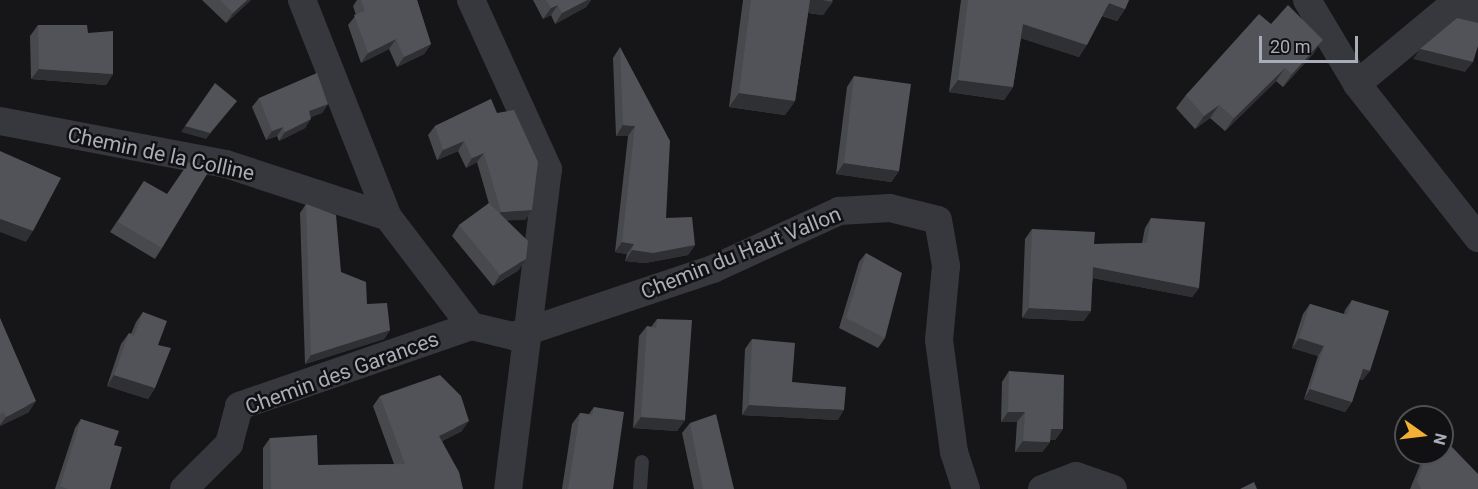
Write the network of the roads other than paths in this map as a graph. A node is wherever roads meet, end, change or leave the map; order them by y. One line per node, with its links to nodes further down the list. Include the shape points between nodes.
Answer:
1 (302, 0): 7 (street)
2 (471, 0): 10 (street, via 548,169)
3 (1307, 0): 5 (street)
4 (1478, 14): 5 (street, via 1451,6)
5 (1357, 84): 8 (street)
6 (0, 121): 7 (street, Chemin de la Colline, via 226,164)
7 (388, 217): 9 (street)
8 (1478, 238)
9 (471, 326): 10 (street, via 513,336); 12 (street, Chemin des Garances, via 239,406 229,444)
10 (527, 332): 13 (street); 15 (street, Chemin du Haut Vallon, via 712,269 839,211 890,208 938,220 946,266 939,340 954,452)
11 (642, 462): 14 (lane)
12 (184, 489)
13 (508, 489)
14 (640, 489)
15 (966, 489)
16 (1042, 489): 17 (street, via 1076,476)
17 (1113, 489)

